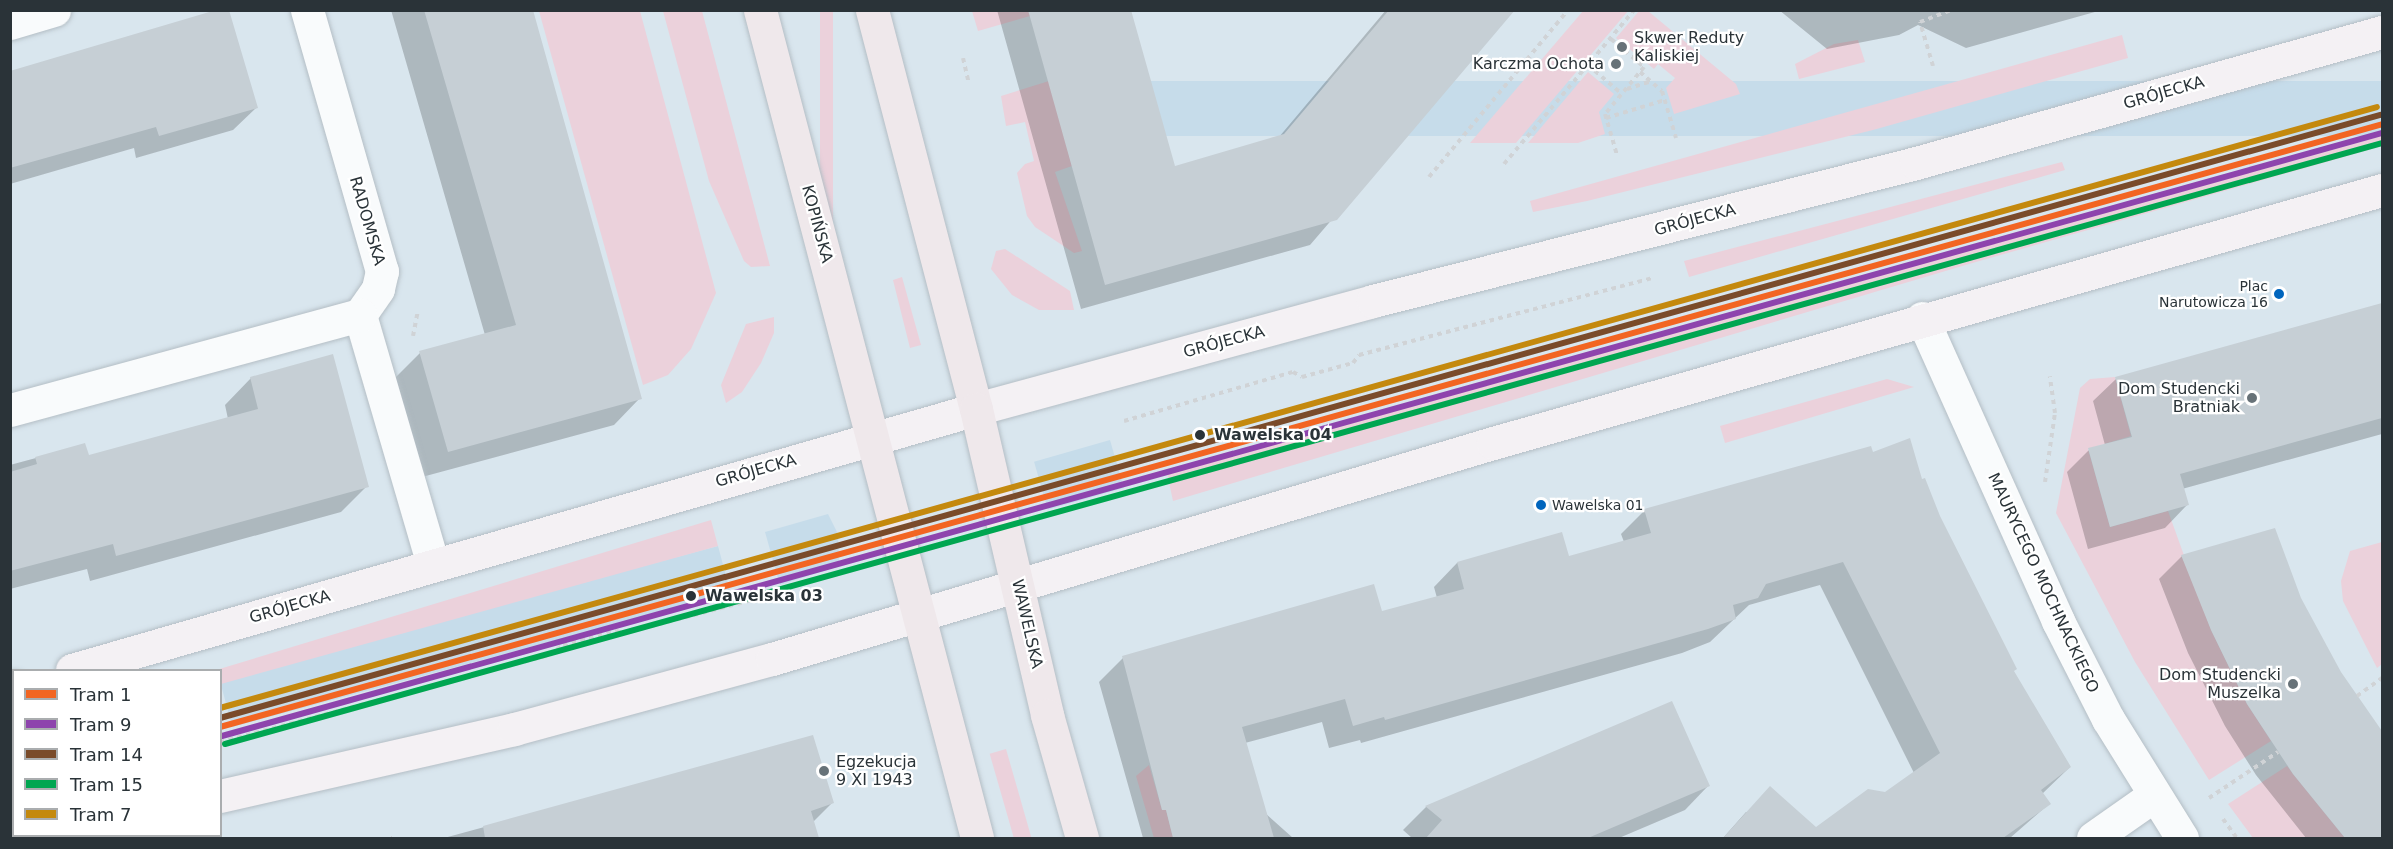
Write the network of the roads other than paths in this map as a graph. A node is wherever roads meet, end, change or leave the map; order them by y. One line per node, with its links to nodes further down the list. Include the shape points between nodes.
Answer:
1 (54, 10): 5 (street)
2 (307, 10): 8 (street, RADOMSKA, via 382,272 378,289)
3 (760, 10): 12 (main road, KOPIŃSKA)
4 (872, 10): 10 (main road)
5 (10, 23)
6 (2382, 32): 10 (main road, GRÓJECKA, via 1916,163 1373,301)
7 (2382, 190): 9 (main road)
8 (360, 315): 11 (street); 13 (street)
9 (1922, 318): 14 (main road); 18 (street, MAURYCEGO MOCHNACKIEGO, via 2058,621)
10 (976, 409): 12 (main road, GRÓJECKA); 14 (main road, WAWELSKA)
11 (10, 410)
12 (872, 439): 13 (main road, GRÓJECKA); 15 (main road)
13 (433, 565): 16 (main road, GRÓJECKA)
14 (1018, 585): 15 (main road); 20 (main road, WAWELSKA)
15 (917, 615): 17 (main road, via 514,729); 19 (main road)
16 (75, 669)
17 (222, 796)
18 (2153, 796): 21 (street); 22 (street, MAURYCEGO MOCHNACKIEGO)
19 (977, 838)
20 (1082, 838)
21 (2093, 838)
22 (2182, 838)

